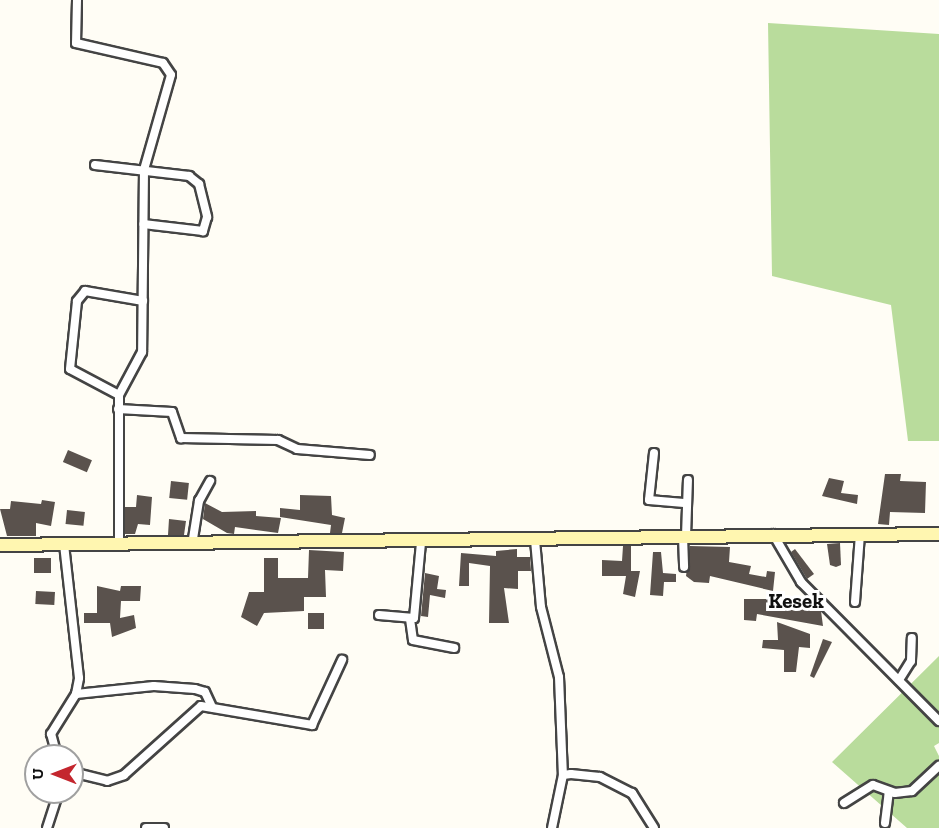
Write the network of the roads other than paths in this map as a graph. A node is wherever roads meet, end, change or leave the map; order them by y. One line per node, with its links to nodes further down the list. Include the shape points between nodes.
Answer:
1 (77, 0): 3 (street, via 76,43 169,67)
2 (95, 165): 3 (street)
3 (144, 170): 4 (street); 4 (street, via 192,177 202,189 207,217 200,233)
4 (143, 225): 5 (street)
5 (143, 301): 6 (street, via 142,352); 6 (street, via 85,291 77,301 67,363 77,376)
6 (119, 395): 7 (street)
7 (118, 409): 9 (street, via 172,412 181,438 278,440 297,449); 21 (street)
8 (654, 453): 12 (street, via 649,500)
9 (370, 455)
10 (688, 480): 12 (street)
11 (210, 481): 22 (street, via 199,501)
12 (687, 503): 16 (street)
13 (773, 533): 14 (main road); 16 (main road); 30 (street, via 801,582)
14 (860, 534): 15 (main road); 24 (street)
15 (939, 534)
16 (685, 536): 17 (main road); 23 (street)
17 (535, 540): 18 (main road); 37 (street, via 541,607 560,677)
18 (422, 542): 22 (main road); 26 (street)
19 (64, 544): 20 (main road); 21 (main road); 31 (street)
20 (0, 545)
21 (119, 546): 22 (main road)
22 (192, 546)
23 (684, 567)
24 (855, 603)
25 (379, 615): 26 (street)
26 (410, 619): 28 (street, via 412,640)
27 (912, 638): 30 (street, via 913,656)
28 (454, 648)
29 (342, 660): 32 (street, via 317,722 306,727)
30 (899, 680): 33 (street)
31 (76, 694): 32 (street, via 154,686 195,689 205,692); 34 (street, via 51,734)
32 (212, 707): 36 (street, via 196,708 152,754 115,779)
33 (939, 722)
34 (54, 744)
35 (939, 766): 38 (street, via 912,791)
36 (84, 774)
37 (563, 775): 45 (street); 46 (street, via 600,777 632,793)
38 (889, 791): 39 (street, via 873,784); 41 (street)
39 (844, 803)
40 (55, 804): 42 (street)
41 (885, 823)
42 (47, 828)
43 (146, 828): 44 (street)
44 (164, 828)
45 (552, 828)
46 (654, 828)

